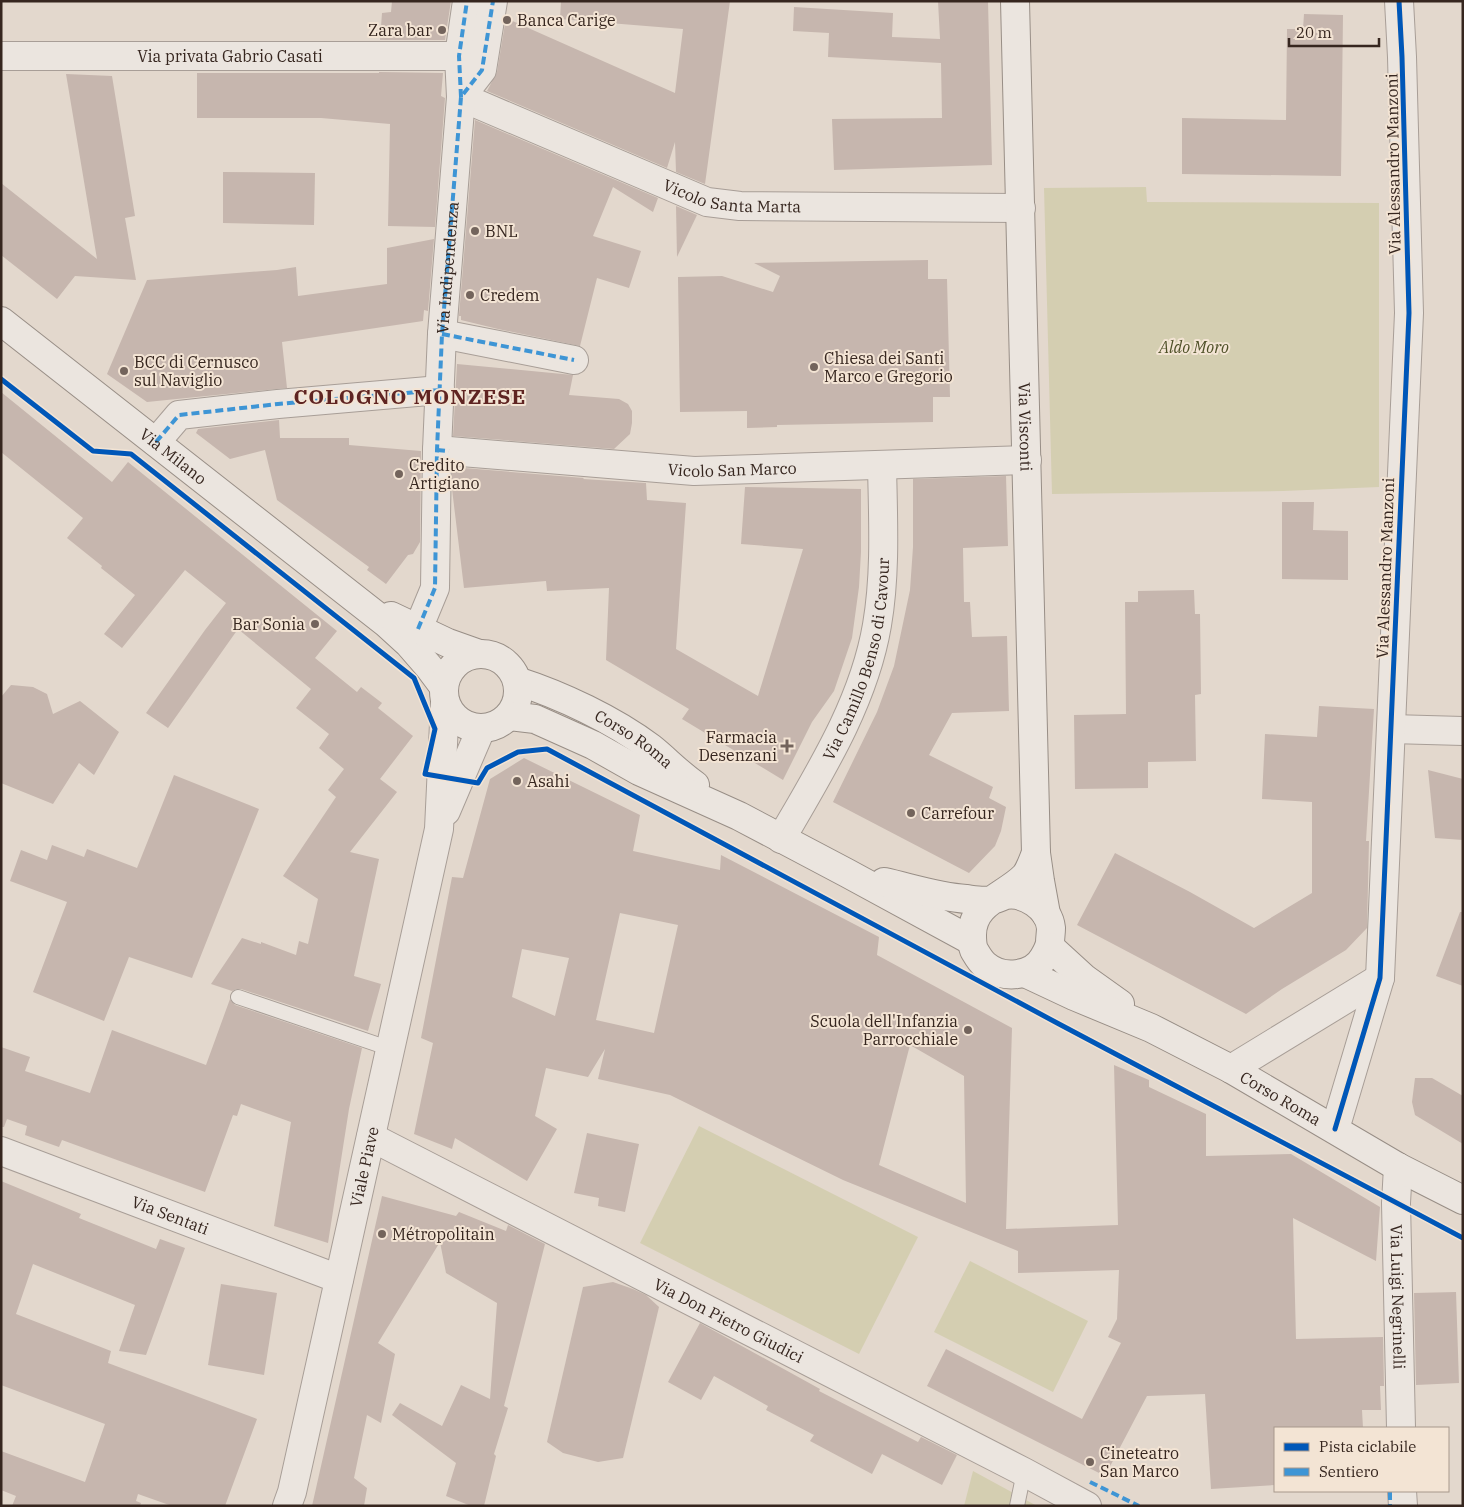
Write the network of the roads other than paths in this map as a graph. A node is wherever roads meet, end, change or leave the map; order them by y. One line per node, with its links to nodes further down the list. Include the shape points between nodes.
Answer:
1 (468, 1): 6 (street, Via Indipendenza)
2 (493, 1): 7 (street, via 482,70)
3 (1015, 1): 8 (street, Via Visconti)
4 (1399, 1): 24 (street, Via Alessandro Manzoni, via 1408,313)
5 (1, 56): 6 (street, Via privata Gabrio Casati)
6 (458, 56): 7 (street, Via Indipendenza)
7 (460, 97): 8 (street, Vicolo Santa Marta, via 707,202 740,206); 10 (street, Via Indipendenza)
8 (1021, 208): 15 (street, Via Visconti)
9 (1, 321): 13 (street, Via Milano)
10 (442, 334): 11 (street, Via Indipendenza); 12 (street)
11 (574, 360)
12 (440, 390): 13 (street, via 179,415); 14 (street)
13 (156, 442): 17 (street, Via Milano)
14 (443, 450): 16 (street, Vicolo San Marco, via 694,471); 18 (street, via 435,588)
15 (1027, 460): 16 (street, Vicolo San Marco); 29 (street, Via Visconti)
16 (882, 465): 28 (street, Via Camillo Benso di Cavour, via 882,578 877,625 864,677 844,724)
17 (345, 590): 18 (street, Via Milano); 21 (street, Via Milano, via 409,644 429,667)
18 (418, 629): 19 (street, Via Milano)
19 (479, 654): 20 (street, via 498,658 509,666); 21 (street, via 464,658 450,670)
20 (517, 681): 22 (street, via 518,696); 26 (street, Corso Roma, via 557,696 627,732 686,779)
21 (445, 695): 23 (street, via 453,716 467,726); 27 (street, Viale Piave)
22 (509, 716): 23 (street, via 498,724); 26 (street, Corso Roma, via 535,719 593,745 639,771)
23 (481, 729): 27 (street, Viale Piave)
24 (1391, 730): 25 (street); 36 (street, Via Alessandro Manzoni)
25 (1463, 731)
26 (740, 816): 28 (street, Corso Roma)
27 (439, 828): 39 (street, Viale Piave)
28 (781, 839): 30 (street, Corso Roma)
29 (1036, 853): 31 (street, Via Visconti, via 1026,875); 32 (street, Via Visconti)
30 (847, 873): 31 (street, Corso Roma, via 936,894); 33 (street, Corso Roma)
31 (990, 901): 32 (street, Corso Roma, via 1007,895 1021,896 1036,903); 33 (street, via 975,917)
32 (1046, 914): 34 (street, via 1051,926)
33 (972, 941): 35 (street, Corso Roma, via 986,966 998,973 1012,975)
34 (1050, 947): 35 (street, via 1038,966); 38 (street, Corso Roma)
35 (1025, 972): 38 (street, Corso Roma)
36 (1380, 978): 40 (street); 41 (street, Via Alessandro Manzoni)
37 (238, 997): 39 (lane)
38 (1151, 1028): 40 (street, Corso Roma)
39 (391, 1049): 42 (street, Viale Piave)
40 (1231, 1070): 41 (street, Corso Roma)
41 (1334, 1129): 44 (street, Corso Roma)
42 (372, 1137): 46 (street, Viale Piave); 48 (street, Via Don Pietro Giudici)
43 (1, 1151): 46 (street, Via Sentati)
44 (1398, 1167): 45 (street, Corso Roma); 47 (street, Via Luigi Negrinelli)
45 (1463, 1200)
46 (339, 1279): 50 (street, Viale Piave)
47 (1401, 1427)
48 (1024, 1472): 51 (lane); 52 (street, Via Don Pietro Giudici)
49 (1402, 1492): 53 (street)
50 (286, 1501)
51 (1017, 1506)
52 (1087, 1506)
53 (1403, 1506)

